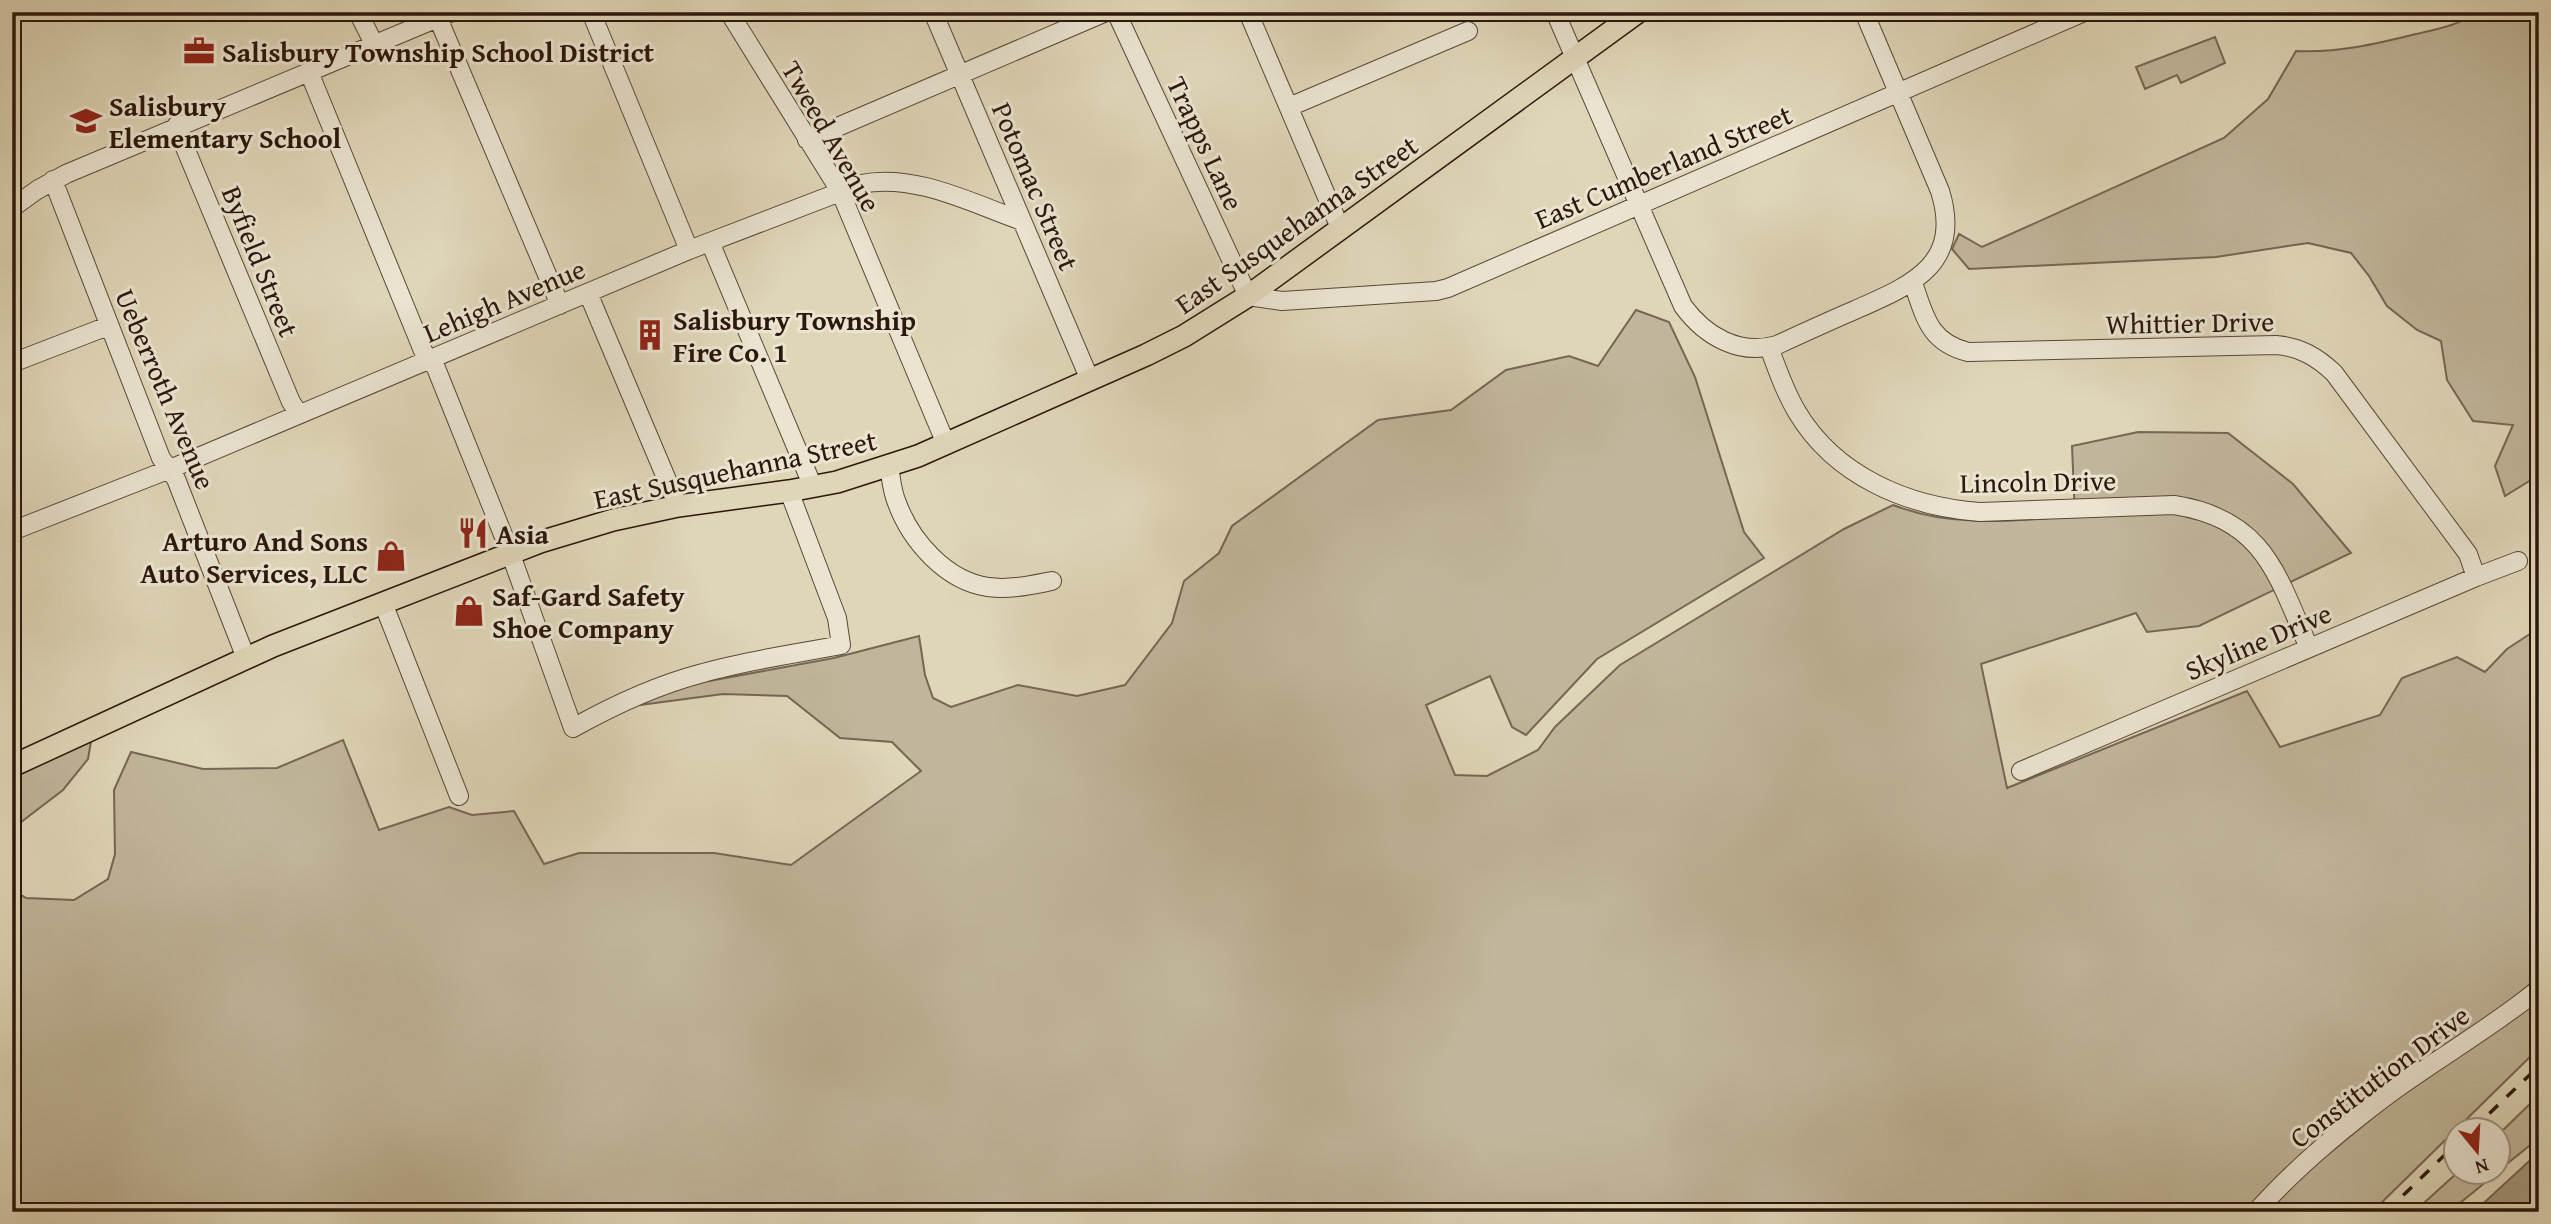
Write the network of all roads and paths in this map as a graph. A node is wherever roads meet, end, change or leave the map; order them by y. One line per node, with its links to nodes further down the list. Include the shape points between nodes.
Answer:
1 (358, 12): 14 (street)
2 (591, 12): 29 (street)
3 (729, 12): 21 (street, Tweed Avenue)
4 (933, 12): 17 (street, Potomac Street)
5 (1105, 12): 17 (street)
6 (1116, 12): 32 (street, Trapps Lane)
7 (1248, 12): 19 (street)
8 (1555, 12): 15 (street)
9 (1638, 12): 15 (main road, East Susquehanna Street)
10 (1864, 12): 18 (street)
11 (2084, 12): 18 (street, East Cumberland Street)
12 (445, 15): 14 (street); 33 (street)
13 (1468, 31): 19 (street)
14 (374, 44): 16 (street)
15 (1574, 59): 24 (street); 27 (main road, East Susquehanna Street)
16 (309, 72): 20 (street); 36 (street)
17 (960, 75): 21 (street); 26 (street, Potomac Street)
18 (1899, 92): 24 (street, East Cumberland Street); 30 (street, via 1940,191 1946,220 1937,255)
19 (1289, 107): 27 (street)
20 (176, 126): 22 (street); 39 (street, Byfield Street)
21 (807, 140): 23 (street, Tweed Avenue)
22 (53, 180): 25 (street); 34 (street, Ueberroth Avenue)
23 (839, 191): 26 (street, Lehigh Avenue, via 876,181 909,182); 28 (street, Lehigh Avenue); 40 (street, Tweed Avenue)
24 (1638, 204): 32 (street, East Cumberland Street, via 1436,291 1282,301); 35 (street, via 1692,319 1733,345)
25 (12, 208)
26 (1022, 221): 38 (street, Potomac Street)
27 (1341, 230): 32 (main road, East Susquehanna Street)
28 (710, 242): 29 (street, Lehigh Avenue); 43 (street)
29 (690, 250): 31 (street, Lehigh Avenue)
30 (1913, 283): 35 (street); 49 (street, Whittier Drive, via 1937,336 1968,352 2276,345 2314,356 2334,373 2468,554)
31 (589, 293): 33 (street, Lehigh Avenue); 45 (street)
32 (1248, 296): 38 (main road, East Susquehanna Street, via 1184,336)
33 (560, 305): 36 (street, Lehigh Avenue)
34 (108, 326): 37 (street); 42 (street, Ueberroth Avenue, via 160,458)
35 (1769, 347): 52 (street, Lincoln Drive, via 1790,399 1816,438 1851,469 1892,492 1937,507 1980,512 2174,505 2226,521 2265,554)
36 (430, 360): 39 (street, Lehigh Avenue); 47 (street)
37 (12, 363)
38 (1090, 380): 40 (main road, East Susquehanna Street)
39 (299, 414): 42 (street, Lehigh Avenue)
40 (946, 444): 41 (main road, East Susquehanna Street)
41 (889, 466): 43 (main road, East Susquehanna Street); 50 (street, via 896,501 909,528 952,573 989,587)
42 (170, 469): 46 (street, Lehigh Avenue); 53 (street, Ueberroth Avenue)
43 (813, 487): 44 (main road, East Susquehanna Street)
44 (789, 491): 45 (main road, East Susquehanna Street); 47 (street, via 837,618 841,645 664,685 573,728)
45 (678, 506): 47 (main road, East Susquehanna Street, via 613,520)
46 (12, 531)
47 (510, 552): 51 (main road, East Susquehanna Street)
48 (2518, 561): 49 (street, Skyline Drive)
49 (2476, 577): 52 (street, Skyline Drive)
50 (1052, 581)
51 (383, 603): 53 (main road, East Susquehanna Street); 56 (street)
52 (2309, 648): 55 (street, Skyline Drive)
53 (246, 658): 54 (main road, East Susquehanna Street)
54 (12, 766)
55 (2021, 771)
56 (458, 796)
57 (2539, 989): 58 (street, Constitution Drive, via 2388,1095 2303,1164)
58 (2256, 1212)

